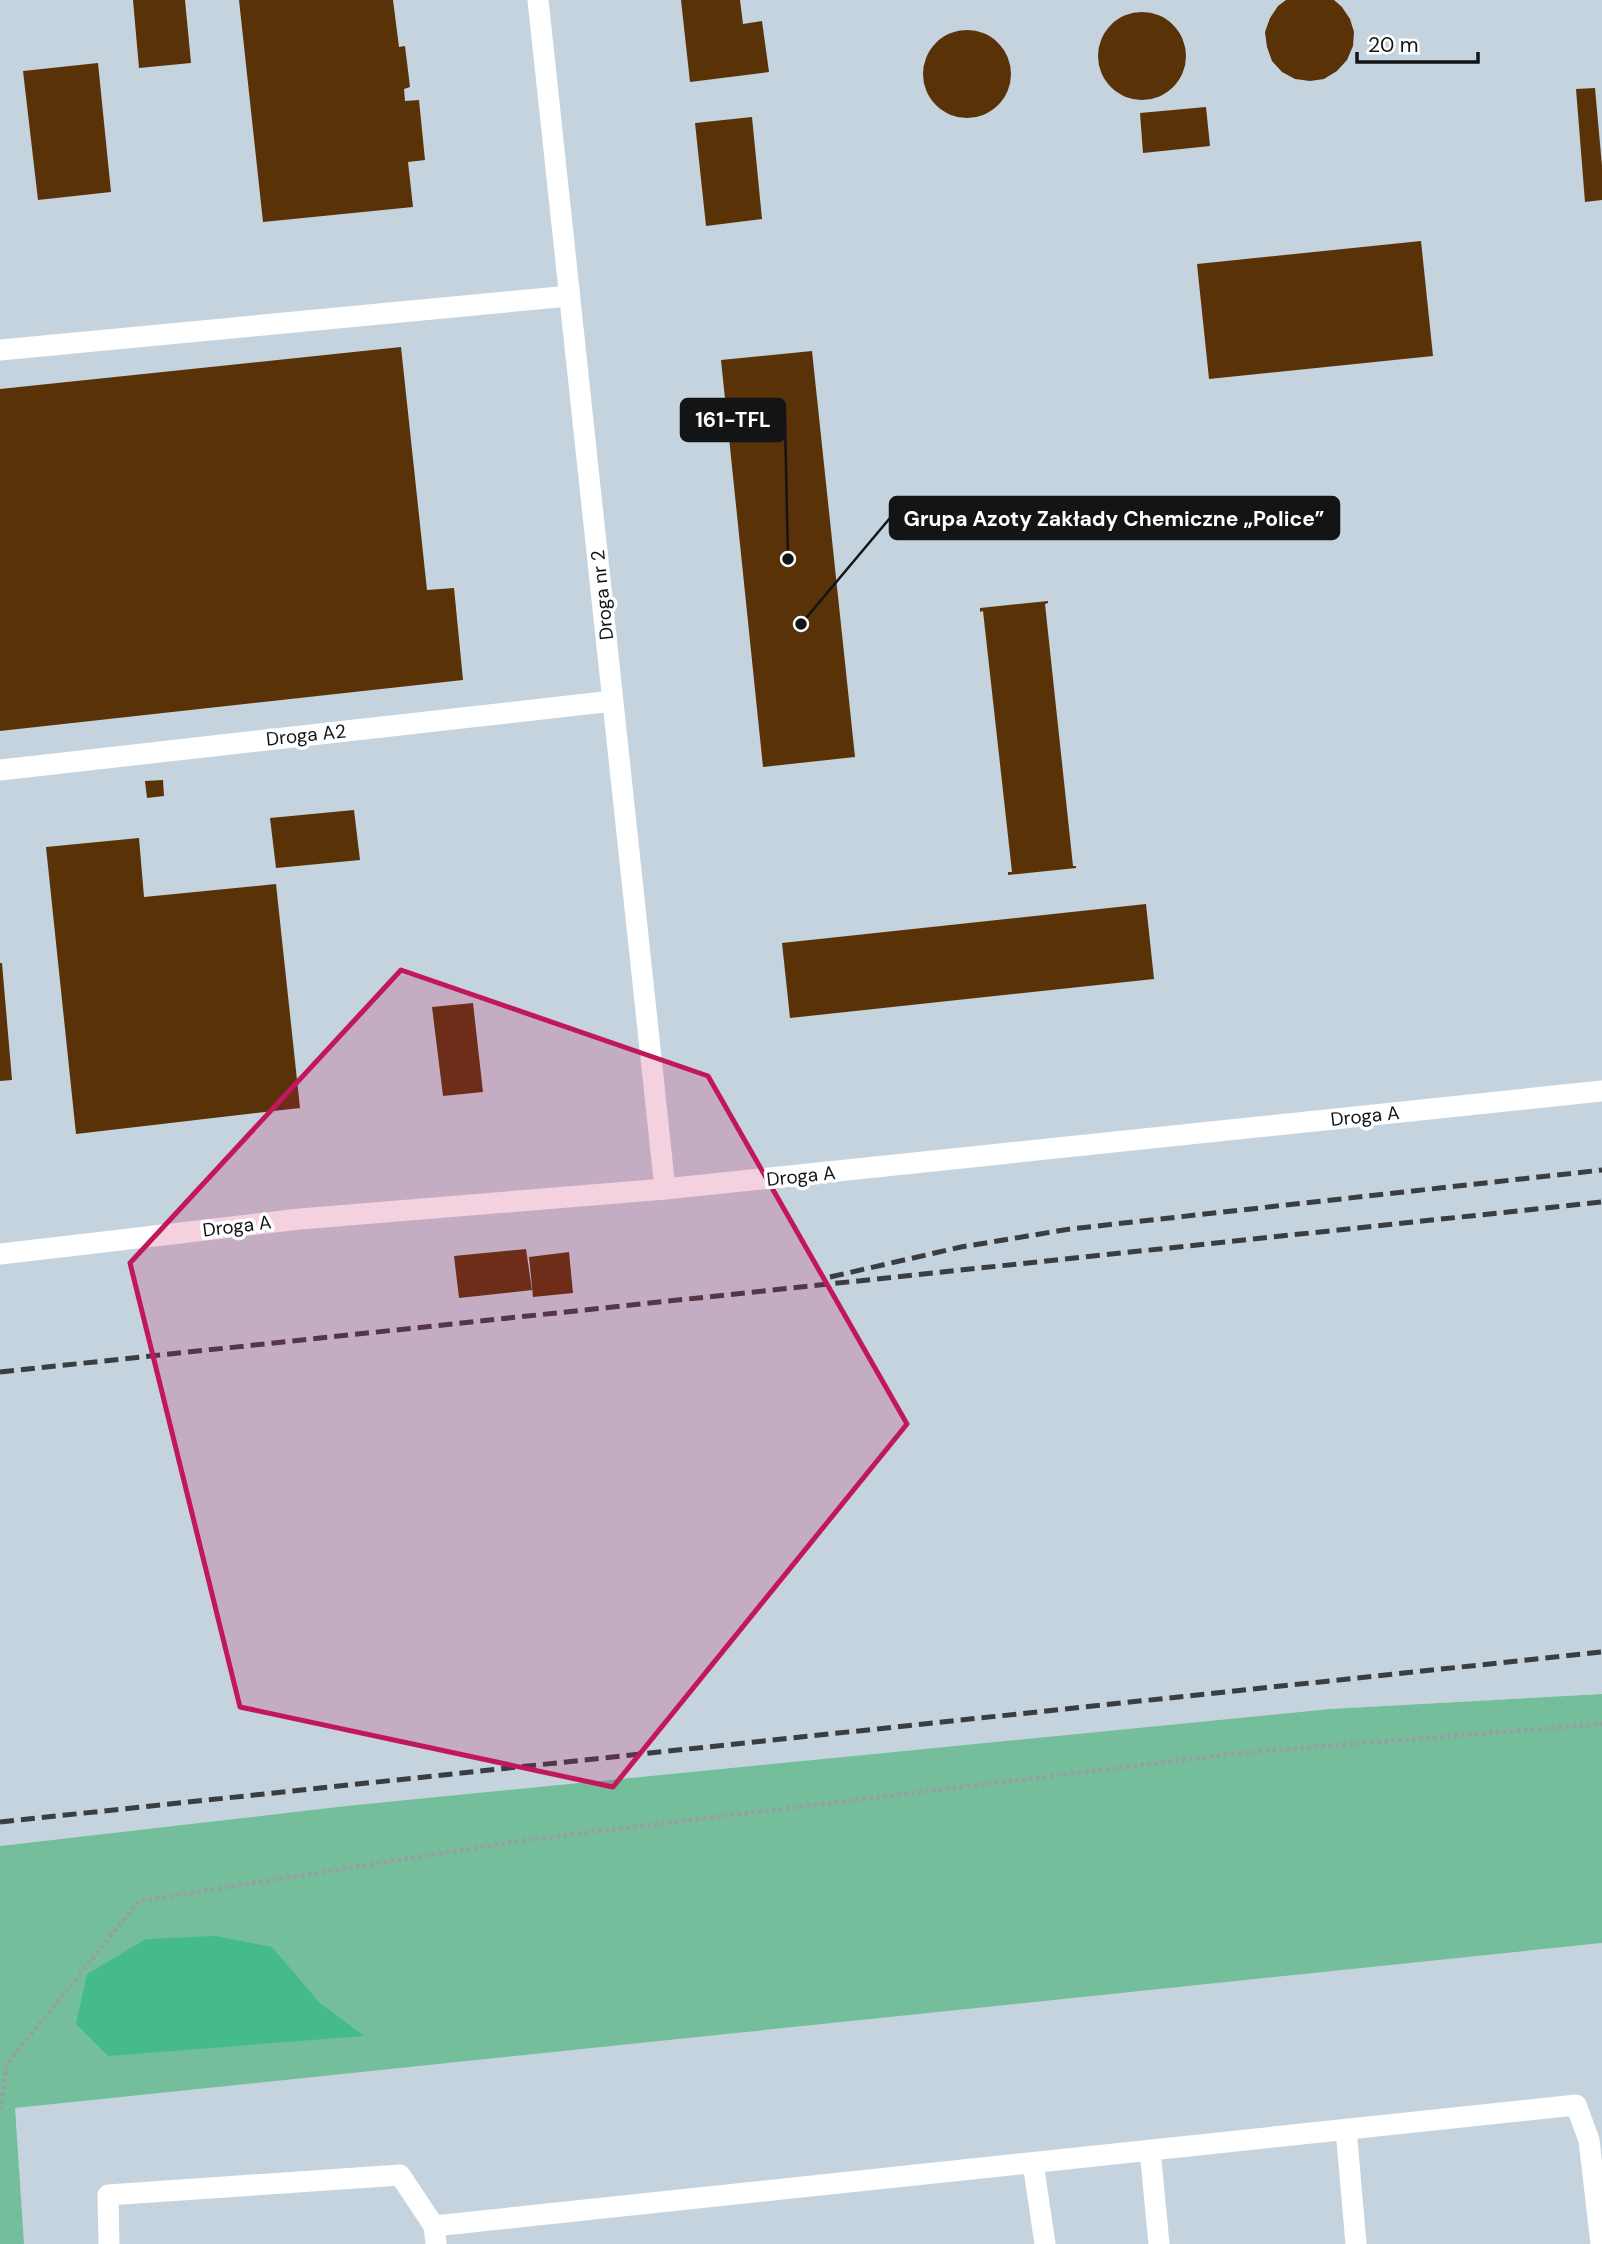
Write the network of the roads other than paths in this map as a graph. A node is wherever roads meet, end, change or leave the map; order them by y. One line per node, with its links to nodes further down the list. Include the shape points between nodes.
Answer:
1 (538, 0): 2 (lane, Droga nr 2)
2 (569, 296): 3 (lane); 4 (lane, Droga nr 2)
3 (0, 350)
4 (613, 701): 5 (lane, Droga A2); 7 (lane, Droga nr 2)
5 (0, 770)
6 (1602, 1091): 7 (lane, Droga A)
7 (665, 1189): 8 (lane, Droga A, via 300,1219)
8 (0, 1254)
9 (1346, 2129): 10 (lane); 16 (lane); 17 (lane, via 1576,2105 1589,2140)
10 (1150, 2150): 11 (lane); 15 (lane)
11 (1033, 2163): 12 (lane); 14 (lane)
12 (435, 2235): 13 (lane, via 400,2175 108,2195)
13 (110, 2244)
14 (1045, 2244)
15 (1158, 2244)
16 (1356, 2244)
17 (1601, 2244)

